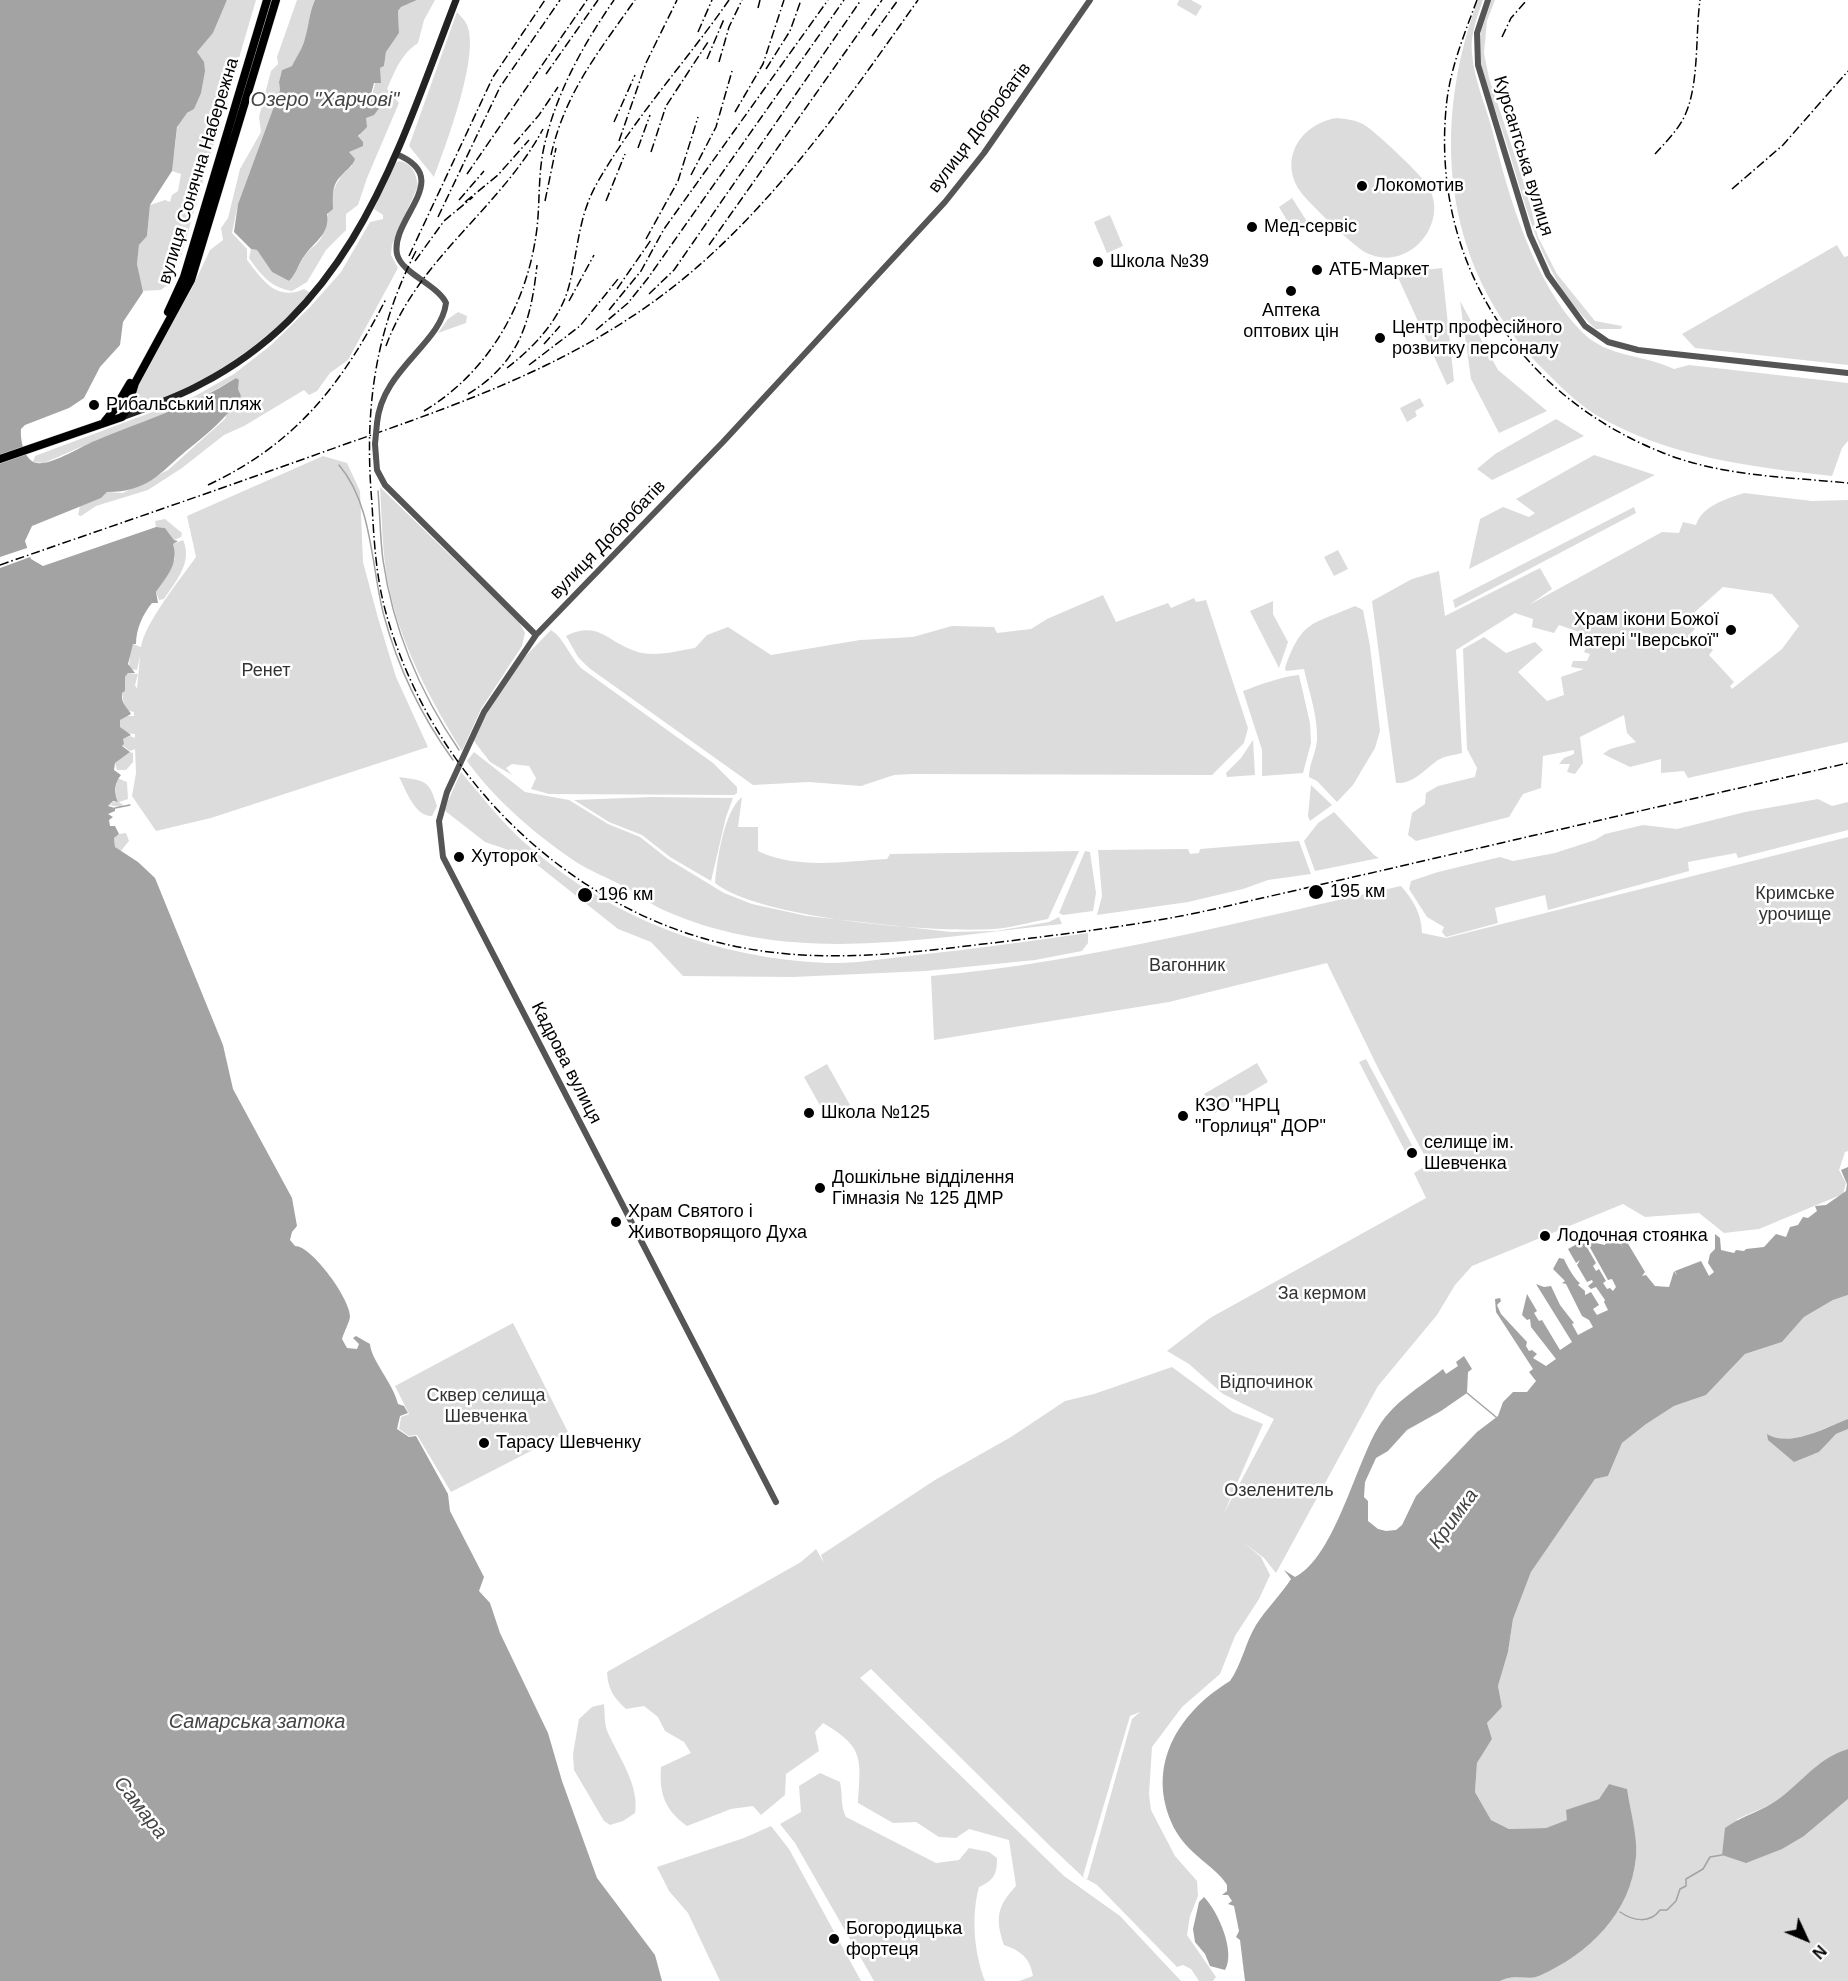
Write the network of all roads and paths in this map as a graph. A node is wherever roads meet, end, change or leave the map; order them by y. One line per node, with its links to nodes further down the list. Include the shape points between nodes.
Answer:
1 (267, 0): 10 (main road, вулиця Сонячна Набережна, via 184,277)
2 (276, 0): 8 (main road, вулиця Сонячна Набережна, via 191,280 135,383)
3 (456, 0): 6 (main road)
4 (1090, 0): 12 (street, вулиця Добробатів, via 984,153 945,202 731,433)
5 (1488, 0): 7 (street, Курсантська вулиця, via 1477,33 1478,65 1516,196 1548,275 1586,326 1608,342 1638,350)
6 (396, 154): 9 (main road, via 345,253 295,315 224,371); 12 (street, bridge, via 414,165 422,180 397,254 446,303 444,314 381,401 375,444 377,470 385,485)
7 (1848, 374)
8 (129, 404): 9 (main road, via 132,410); 10 (main road, вулиця Сонячна Набережна)
9 (141, 410): 10 (main road)
10 (118, 415): 11 (main road, вулиця Сонячна Набережна)
11 (0, 459)
12 (536, 635): 13 (street, Кадрова вулиця, via 484,712 447,792 439,821 443,857)
13 (776, 1502)

